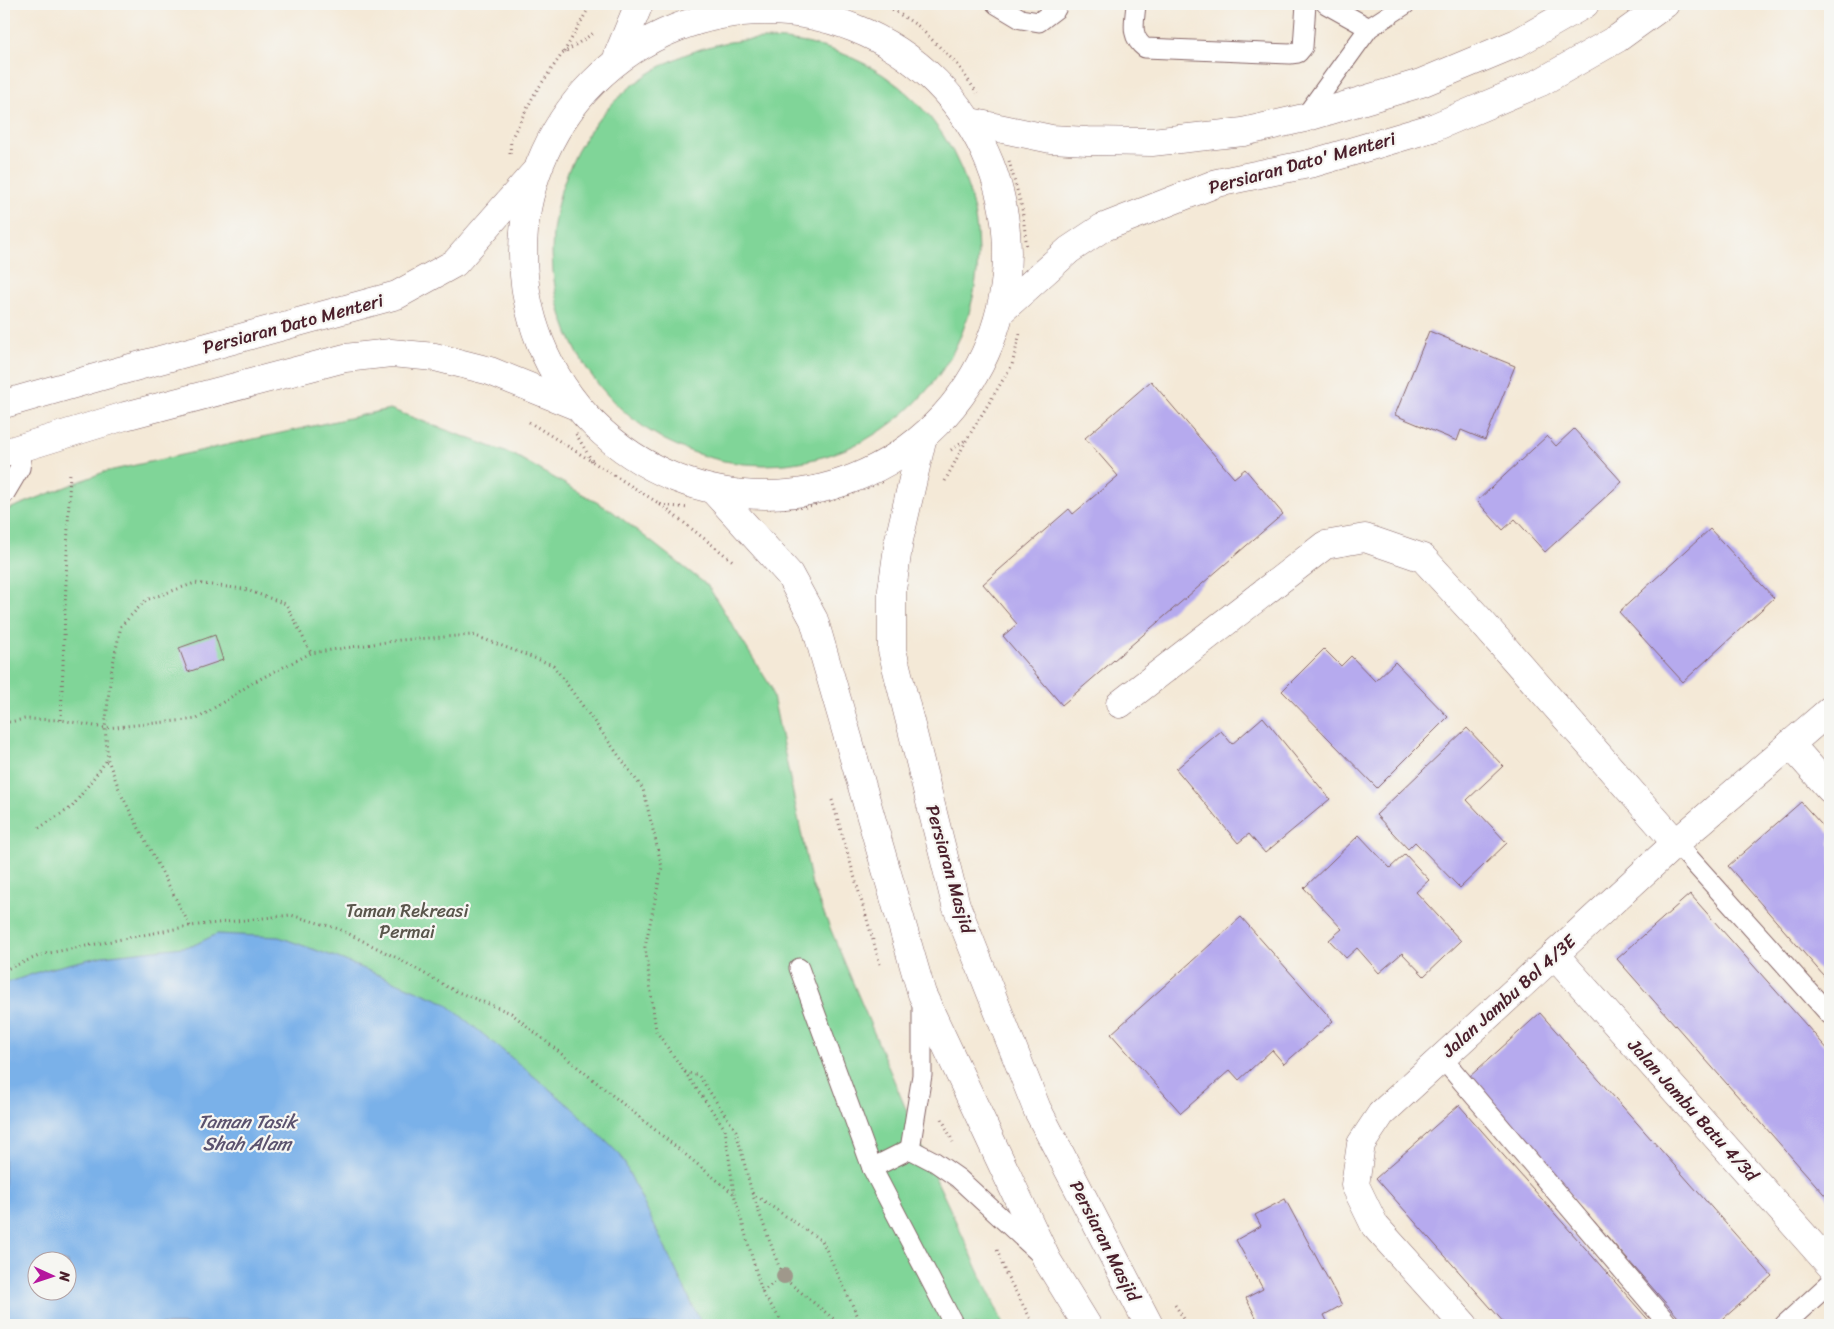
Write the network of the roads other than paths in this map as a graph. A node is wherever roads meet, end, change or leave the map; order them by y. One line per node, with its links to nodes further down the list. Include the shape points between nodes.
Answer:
1 (996, 4): 2 (lane, via 1021,19 1039,22)
2 (1058, 4)
3 (1136, 4): 4 (lane, via 1134,34 1137,43 1145,48 1290,54 1298,53 1304,46)
4 (1306, 4)
5 (1326, 4): 11 (lane)
6 (1406, 4): 11 (lane)
7 (1585, 4): 13 (main road, via 1517,44 1421,83)
8 (1665, 4): 16 (main road, Persiaran Dato' Menteri, via 1618,38 1541,82 1435,127 1313,163 1217,183 1102,228 1069,250)
9 (806, 7): 12 (main road, via 742,10 683,24); 14 (main road, via 869,32 926,70)
10 (637, 9): 12 (main road)
11 (1369, 28): 13 (lane)
12 (618, 54): 15 (main road, via 574,104)
13 (1304, 118): 14 (main road, via 1243,132 1152,142 1087,142)
14 (970, 122): 16 (main road, via 998,181 1009,245)
15 (538, 169): 17 (main road, via 524,230 526,292 543,351); 18 (main road, Persiaran Dato Menteri, via 455,263 397,295)
16 (1002, 310): 19 (main road, via 972,382)
17 (564, 400): 20 (main road, via 490,371 435,357 391,353 345,358 125,416); 22 (main road, via 637,461)
18 (4, 404)
19 (922, 440): 22 (main road, via 859,479 788,497); 40 (main road, Persiaran Masjid, via 899,540 892,590 892,650 956,905 1037,1109)
20 (16, 456): 21 (lane)
21 (4, 495)
22 (722, 501): 30 (main road, via 789,574 814,620)
23 (1120, 704): 27 (main road, via 1325,545 1365,538 1423,558)
24 (1830, 710): 25 (main road, Jalan Jambu Bol 4/3E)
25 (1790, 744): 26 (main road); 27 (main road, Jalan Jambu Bol 4/3E)
26 (1830, 788)
27 (1676, 843): 28 (main road, Jalan Jambu Bol 4/3E); 31 (lane)
28 (1555, 955): 32 (main road, Jalan Jambu Bol 4/3E); 36 (main road, Jalan Jambu Batu 4/3d)
29 (799, 968): 34 (lane)
30 (922, 994): 33 (lane, via 922,1075); 35 (main road)
31 (1830, 1015)
32 (1442, 1058): 41 (main road, Jalan Jambu Bol 4/3E, via 1381,1114 1360,1144 1355,1185 1375,1226); 42 (lane)
33 (910, 1149): 34 (lane); 35 (lane, via 958,1178)
34 (872, 1168): 38 (lane)
35 (1047, 1260): 39 (main road)
36 (1830, 1265)
37 (1830, 1283): 43 (lane)
38 (954, 1325)
39 (1087, 1325)
40 (1149, 1325)
41 (1464, 1325)
42 (1669, 1325)
43 (1784, 1325)

